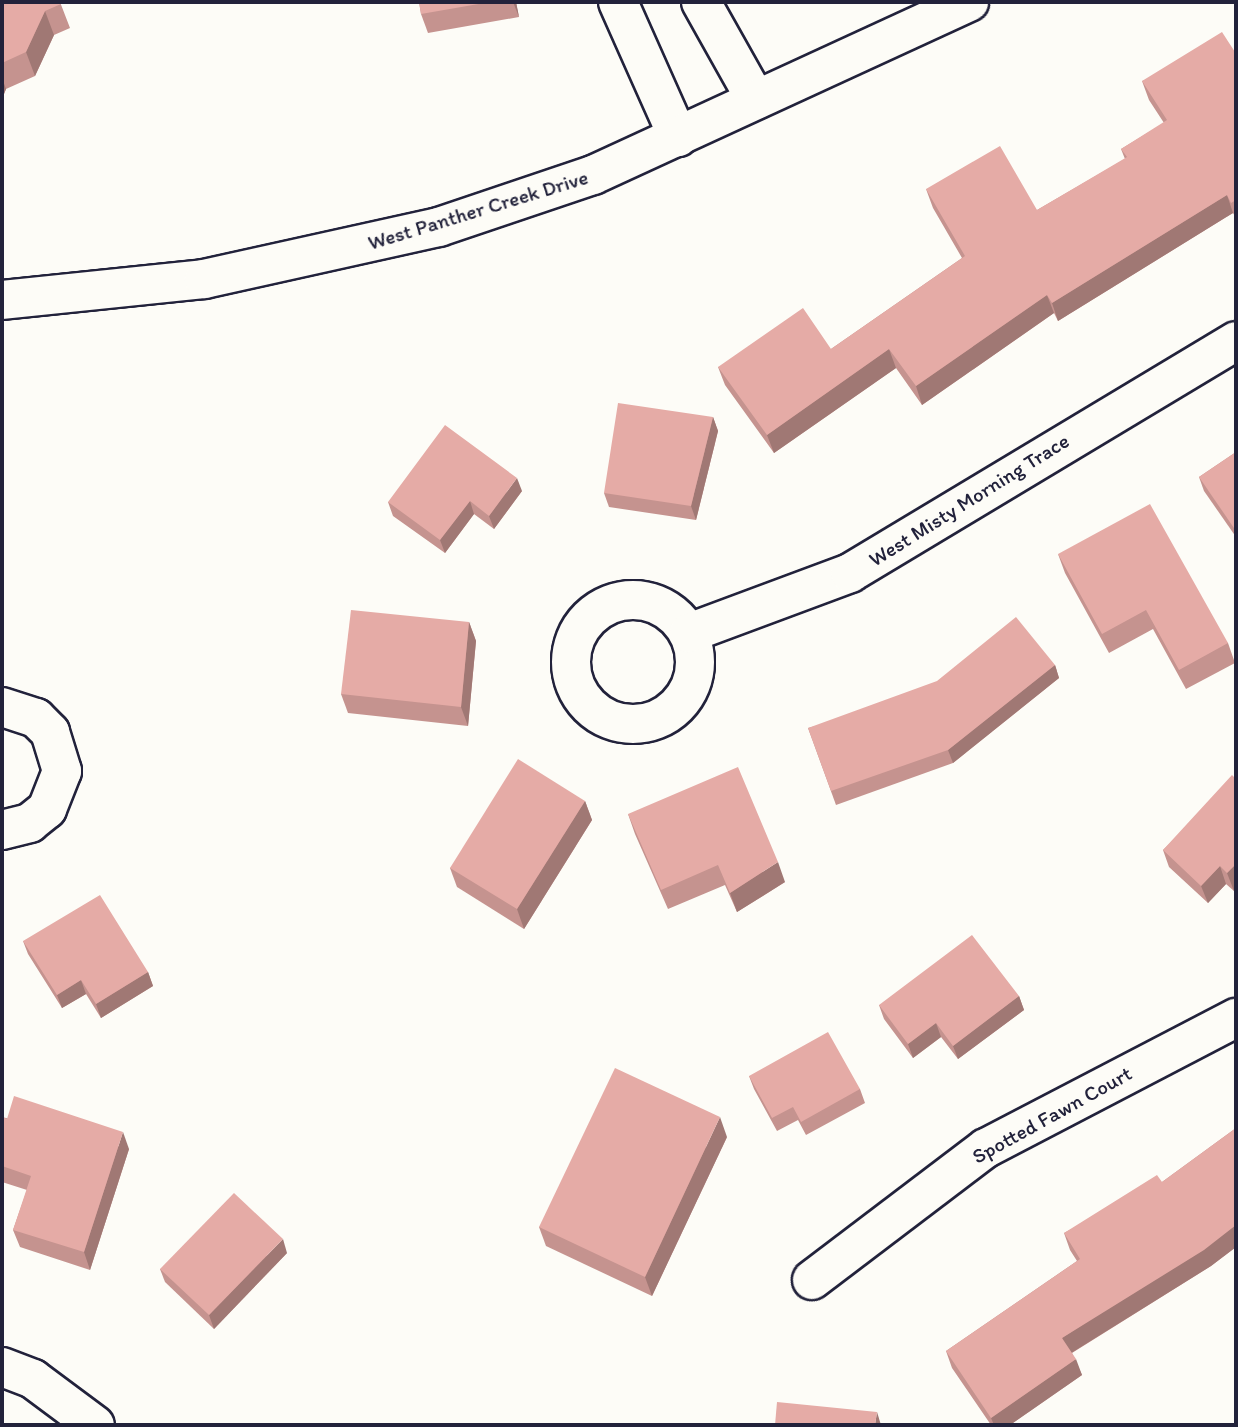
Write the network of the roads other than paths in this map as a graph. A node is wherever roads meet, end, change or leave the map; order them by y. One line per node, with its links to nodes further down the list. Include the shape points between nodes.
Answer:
1 (618, 2): 7 (street)
2 (701, 2): 6 (street)
3 (938, 2): 5 (street, West Panther Creek Drive)
4 (969, 2): 5 (street, West Panther Creek Drive)
5 (887, 37): 6 (street, West Panther Creek Drive)
6 (756, 100): 7 (street, West Panther Creek Drive)
7 (678, 137): 8 (street, West Panther Creek Drive, via 593,175 439,228 314,259 204,279)
8 (2, 300)
9 (1236, 341): 10 (street, West Misty Morning Trace, via 850,573)
10 (689, 633)
11 (2, 706): 12 (street, via 36,718 50,732 62,771 47,809 30,823)
12 (2, 830)
13 (1236, 1018): 14 (street, Spotted Fawn Court, via 986,1148)
14 (812, 1280)
15 (2, 1367): 16 (street, via 33,1379)
16 (95, 1425)

